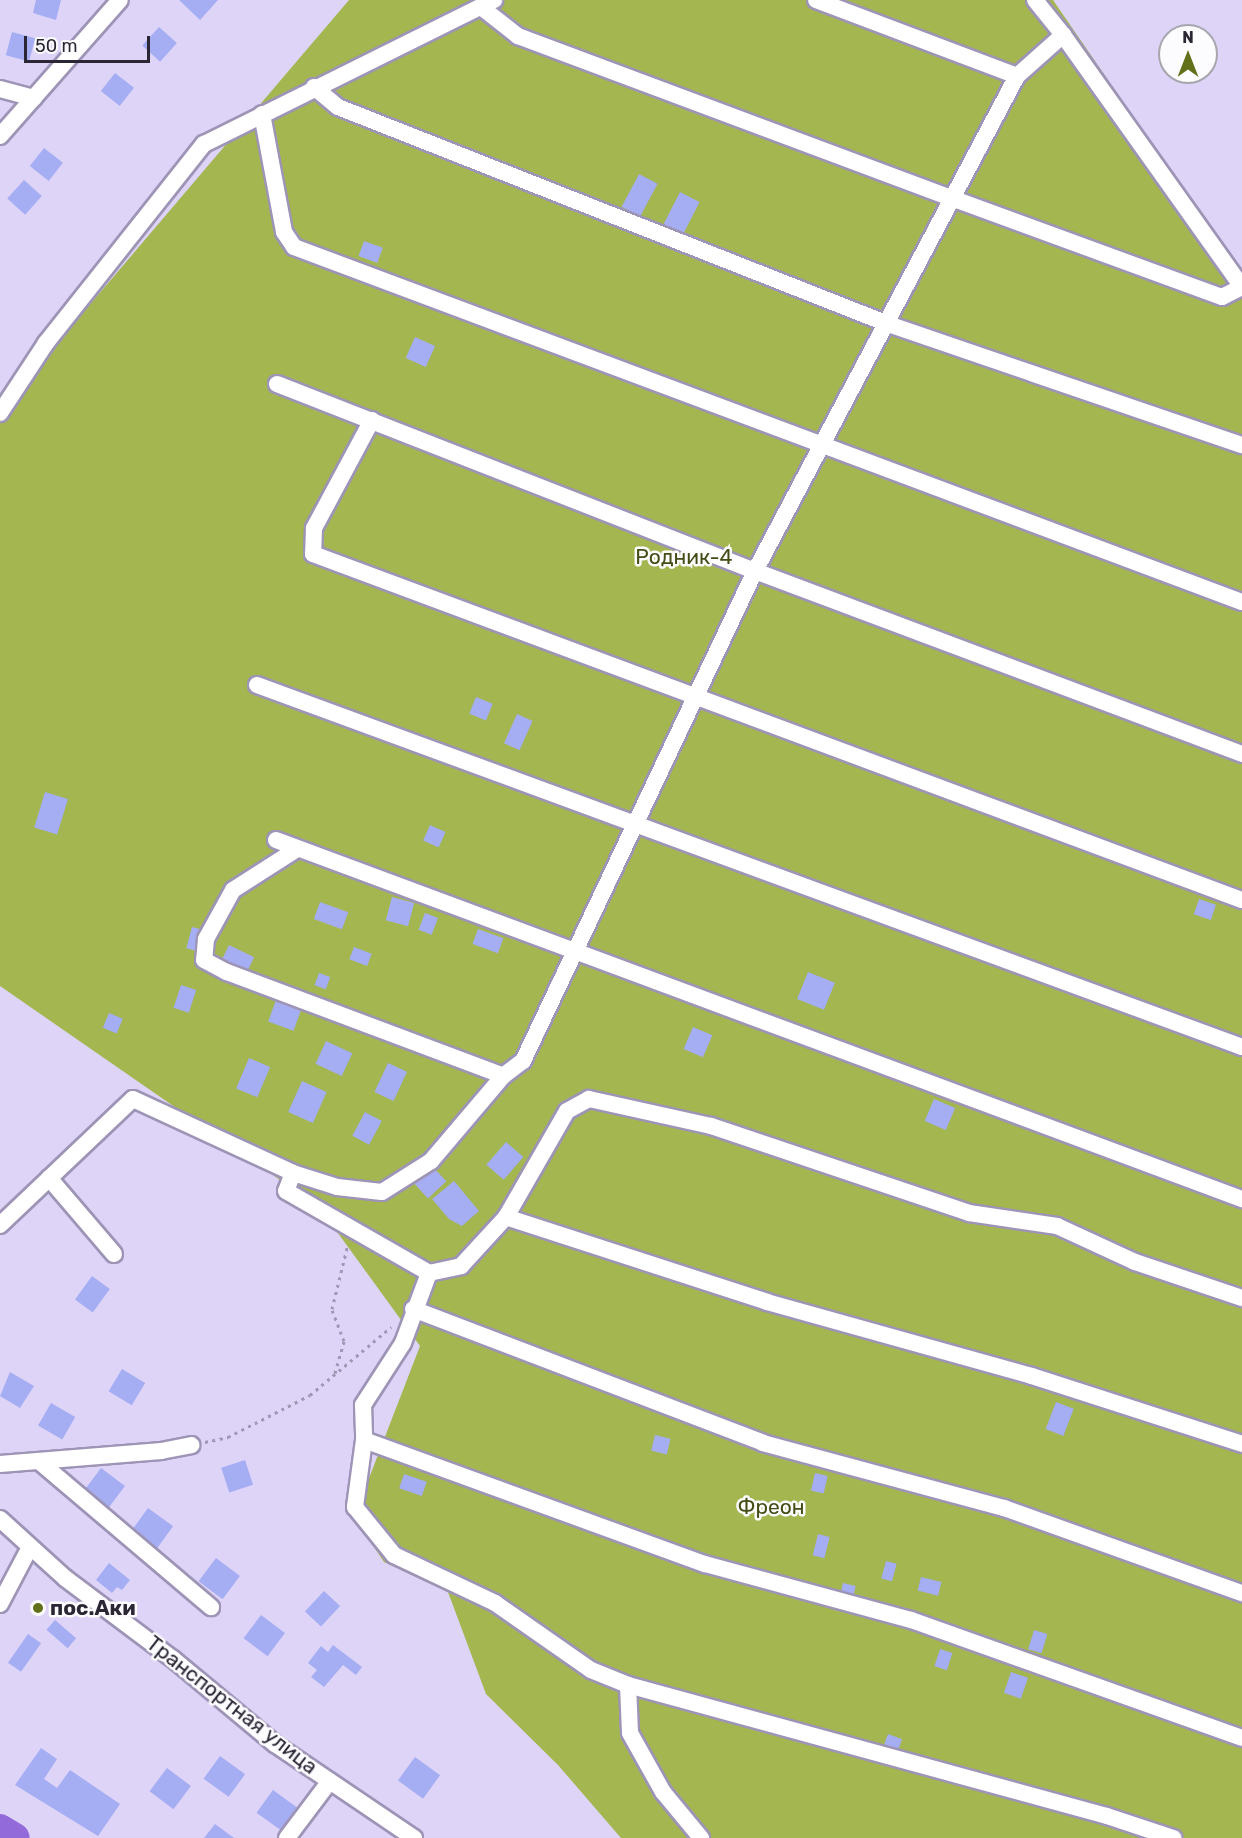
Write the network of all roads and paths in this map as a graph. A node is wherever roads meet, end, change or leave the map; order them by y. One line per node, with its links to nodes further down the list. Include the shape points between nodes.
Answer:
1 (120, 0): 9 (street)
2 (816, 0): 6 (street)
3 (1035, 0): 5 (street)
4 (488, 3): 7 (street); 12 (street, via 518,36)
5 (1064, 35): 6 (street); 13 (street)
6 (1017, 76): 12 (street)
7 (315, 87): 10 (street); 14 (street, via 338,107)
8 (0, 89): 9 (street)
9 (34, 98): 11 (street)
10 (262, 114): 16 (street, via 204,144 46,343); 18 (street, via 284,232 294,247)
11 (0, 136)
12 (954, 199): 13 (street, via 1222,297); 14 (street)
13 (1242, 287)
14 (888, 324): 18 (street); 19 (street)
15 (277, 384): 17 (street)
16 (0, 413)
17 (372, 420): 20 (street); 23 (street, via 314,528 313,554)
18 (825, 444): 20 (street); 21 (street)
19 (1242, 445)
20 (755, 571): 23 (street); 24 (street)
21 (1242, 602)
22 (257, 685): 25 (street)
23 (693, 698): 25 (street); 28 (street)
24 (1242, 754)
25 (636, 822): 29 (street); 30 (street)
26 (276, 840): 27 (street)
27 (297, 849): 29 (street); 31 (street, via 233,890 206,939 204,960)
28 (1242, 900)
29 (577, 953): 31 (street, via 523,1061); 34 (street)
30 (1242, 1047)
31 (503, 1076): 32 (street, via 431,1161 382,1192 338,1187)
32 (293, 1173): 33 (street, via 133,1099); 37 (street, via 286,1191)
33 (49, 1178): 36 (street); 38 (street)
34 (1242, 1198)
35 (506, 1217): 39 (street, via 461,1266); 40 (street, via 567,1111 589,1099 711,1126 969,1213 1057,1226 1135,1262); 44 (street, via 767,1302 1032,1376)
36 (0, 1225)
37 (355, 1228): 39 (street); 42 (path, via 341,1264 332,1309 344,1341)
38 (114, 1254)
39 (429, 1273): 41 (street)
40 (1242, 1298)
41 (413, 1309): 42 (path); 43 (street, via 403,1343 363,1405); 50 (street, via 763,1443 1004,1508)
42 (334, 1375): 45 (path, via 310,1395 228,1437)
43 (364, 1440): 53 (street, via 355,1507 394,1555 495,1603 591,1670); 54 (street, via 705,1564 910,1620)
44 (1242, 1444)
45 (191, 1445): 46 (street)
46 (41, 1462): 47 (street); 52 (street)
47 (0, 1464)
48 (0, 1519): 49 (street, Транспортная улица)
49 (30, 1547): 51 (street); 55 (street, Транспортная улица, via 275,1744)
50 (1242, 1593)
51 (0, 1604)
52 (211, 1607)
53 (628, 1685): 58 (street, via 630,1733 663,1792); 59 (street, via 1107,1816)
54 (1242, 1738)
55 (330, 1781): 56 (street); 57 (street, Транспортная улица)
56 (287, 1838)
57 (414, 1838)
58 (701, 1838)
59 (1173, 1838)

